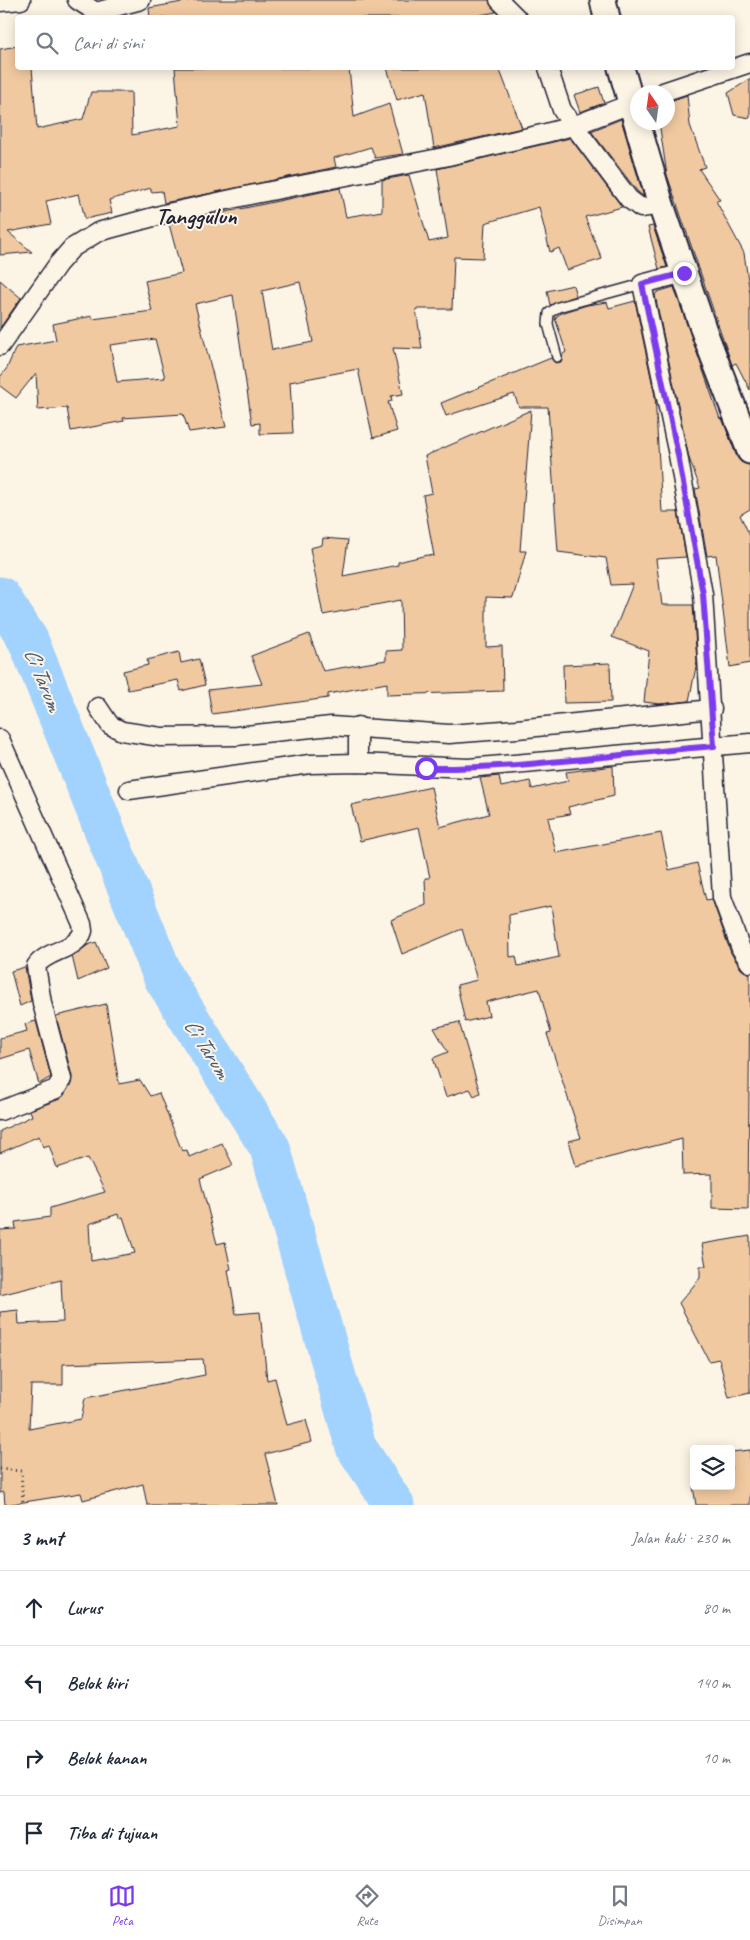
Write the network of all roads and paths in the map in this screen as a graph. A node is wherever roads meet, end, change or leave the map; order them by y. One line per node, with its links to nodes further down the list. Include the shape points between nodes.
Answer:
1 (21, 0): 6 (street)
2 (77, 0): 3 (street, via 96,12)
3 (141, 0)
4 (499, 0): 7 (street)
5 (603, 0): 8 (main road)
6 (0, 2)
7 (514, 15)
8 (606, 15)
9 (750, 63): 10 (street)
10 (735, 68)
11 (549, 70): 17 (street, via 562,110)
12 (622, 70): 15 (main road)
13 (729, 70): 14 (street)
14 (675, 89)
15 (630, 92)
16 (630, 104): 17 (street)
17 (573, 126): 19 (street, via 634,205 641,208); 22 (street, via 168,213 98,232 72,248 58,264)
18 (641, 130): 19 (main road)
19 (660, 205): 20 (main road)
20 (684, 273): 21 (street); 24 (main road)
21 (642, 284): 23 (lane, via 558,307 549,313 548,324); 26 (street, via 703,594)
22 (0, 346)
23 (557, 357)
24 (750, 451)
25 (98, 707): 27 (street, via 110,725 122,731 161,736 236,736 303,728)
26 (712, 711): 27 (street, via 449,734); 29 (street)
27 (358, 729): 31 (street)
28 (0, 740): 34 (street, via 83,931 77,941 44,957 36,966 61,1085)
29 (714, 743): 30 (street); 31 (street, via 468,768); 33 (street, via 722,897 741,949)
30 (750, 744)
31 (358, 760): 32 (street, via 258,770)
32 (129, 790)
33 (750, 963)
34 (0, 1111)
35 (0, 1469): 36 (path, via 20,1471)
36 (24, 1505)

